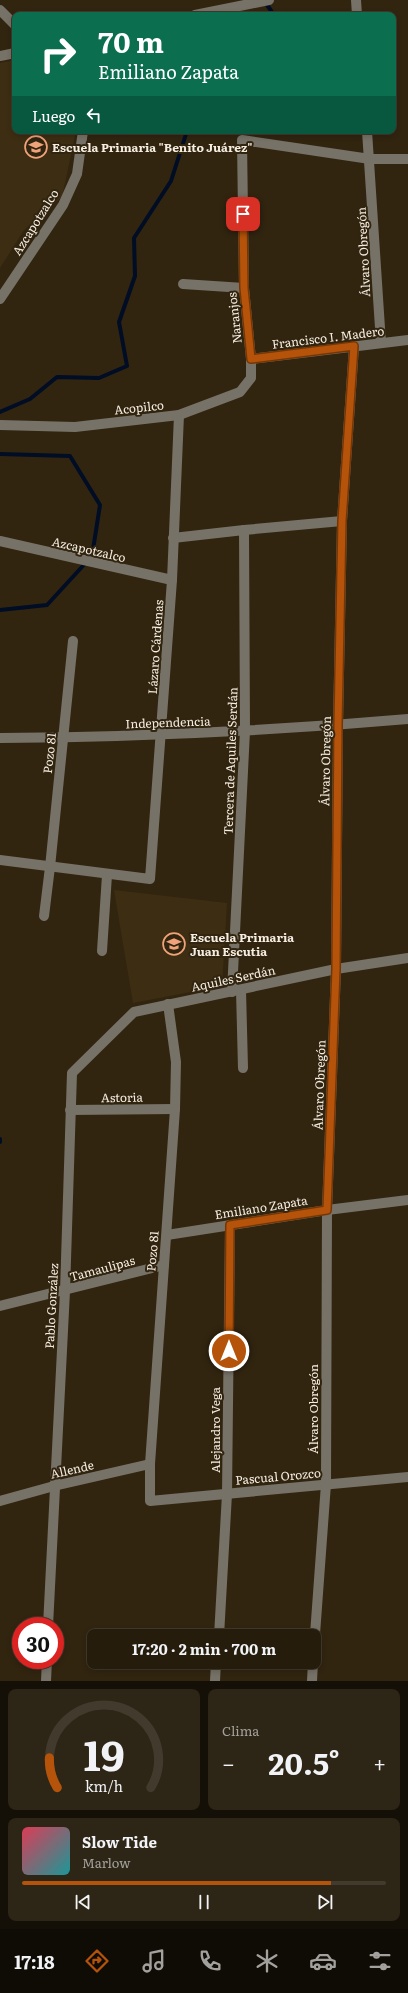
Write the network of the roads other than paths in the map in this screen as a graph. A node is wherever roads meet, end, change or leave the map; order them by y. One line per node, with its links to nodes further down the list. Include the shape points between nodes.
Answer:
1 (269, 0): 4 (street)
2 (356, 0): 5 (street)
3 (0, 10): 6 (street)
4 (208, 12)
5 (357, 12)
6 (12, 22)
7 (12, 54): 8 (street)
8 (0, 56)
9 (83, 134): 15 (street, Azcapotzalco, via 77,174 63,205)
10 (368, 134): 11 (street)
11 (370, 159): 12 (street, Naranjos); 14 (street, Naranjos, via 242,140); 17 (street, Álvaro Obregón)
12 (408, 159)
13 (183, 284): 14 (street)
14 (244, 288): 19 (street, Naranjos)
15 (0, 298)
16 (408, 340): 17 (street, Francisco I. Madero)
17 (381, 343): 18 (street, Francisco I. Madero)
18 (354, 346): 19 (street, Francisco I. Madero); 22 (street, Álvaro Obregón)
19 (251, 359): 20 (street, Acopilco, via 251,378 240,392)
20 (179, 415): 21 (street, Acopilco, via 74,427); 24 (street, Lázaro Cárdenas)
21 (0, 425)
22 (342, 521): 23 (street); 29 (street, Álvaro Obregón)
23 (244, 530): 24 (street); 30 (street, Tercera de Aquiles Serdán)
24 (173, 538): 26 (street, Lázaro Cárdenas)
25 (0, 541): 26 (street, Azcapotzalco)
26 (172, 580): 31 (street, Lázaro Cárdenas)
27 (73, 641): 33 (street, Pozo 81)
28 (408, 719): 29 (street, Independencia)
29 (338, 725): 30 (street, Independencia); 40 (street, Álvaro Obregón)
30 (245, 731): 31 (street, Independencia); 41 (street, Tercera de Aquiles Serdán)
31 (162, 736): 33 (street, Independencia); 36 (street, Lázaro Cárdenas, via 150,879)
32 (0, 738): 33 (street, Independencia)
33 (64, 738): 35 (street, Pozo 81)
34 (0, 860): 35 (street)
35 (50, 867): 36 (street); 37 (street, Pozo 81)
36 (106, 875): 38 (street)
37 (44, 916)
38 (102, 951)
39 (408, 958): 40 (street, Aquiles Serdán)
40 (336, 969): 41 (street, Aquiles Serdán); 48 (street, Álvaro Obregón)
41 (237, 991): 42 (street, Aquiles Serdán); 44 (street, Tercera de Aquiles Serdán)
42 (168, 1004): 43 (street, Aquiles Serdán); 45 (street, Pozo 81, via 176,1062)
43 (134, 1012): 46 (street, Pablo González, via 72,1073)
44 (243, 1068)
45 (175, 1109): 46 (street, Astoria); 50 (street, Pozo 81)
46 (70, 1110): 52 (street, Pablo González)
47 (408, 1200): 48 (street, Emiliano Zapata)
48 (327, 1210): 49 (street, Emiliano Zapata); 56 (street, Álvaro Obregón)
49 (230, 1225): 50 (street, Emiliano Zapata); 58 (street, Alejandro Vega)
50 (167, 1235): 51 (street, Pozo 81)
51 (164, 1265): 52 (street, Tamaulipas); 54 (street, Pozo 81)
52 (65, 1291): 53 (street, Tamaulipas); 57 (street, Pablo González)
53 (0, 1306)
54 (150, 1464): 57 (street, Allende); 60 (street, Pozo 81)
55 (408, 1477): 56 (street, Pascual Orozco)
56 (326, 1484): 58 (street, Pascual Orozco); 63 (street, Álvaro Obregón)
57 (54, 1486): 59 (street, Allende); 61 (street, Pablo González)
58 (227, 1494): 60 (street, Pascual Orozco); 62 (street, Alejandro Vega)
59 (0, 1501)
60 (150, 1501)
61 (48, 1617)
62 (219, 1629)
63 (315, 1629)
64 (47, 1669): 67 (street)
65 (216, 1669): 68 (street)
66 (313, 1669): 69 (street)
67 (46, 1681)
68 (215, 1681)
69 (312, 1681)

